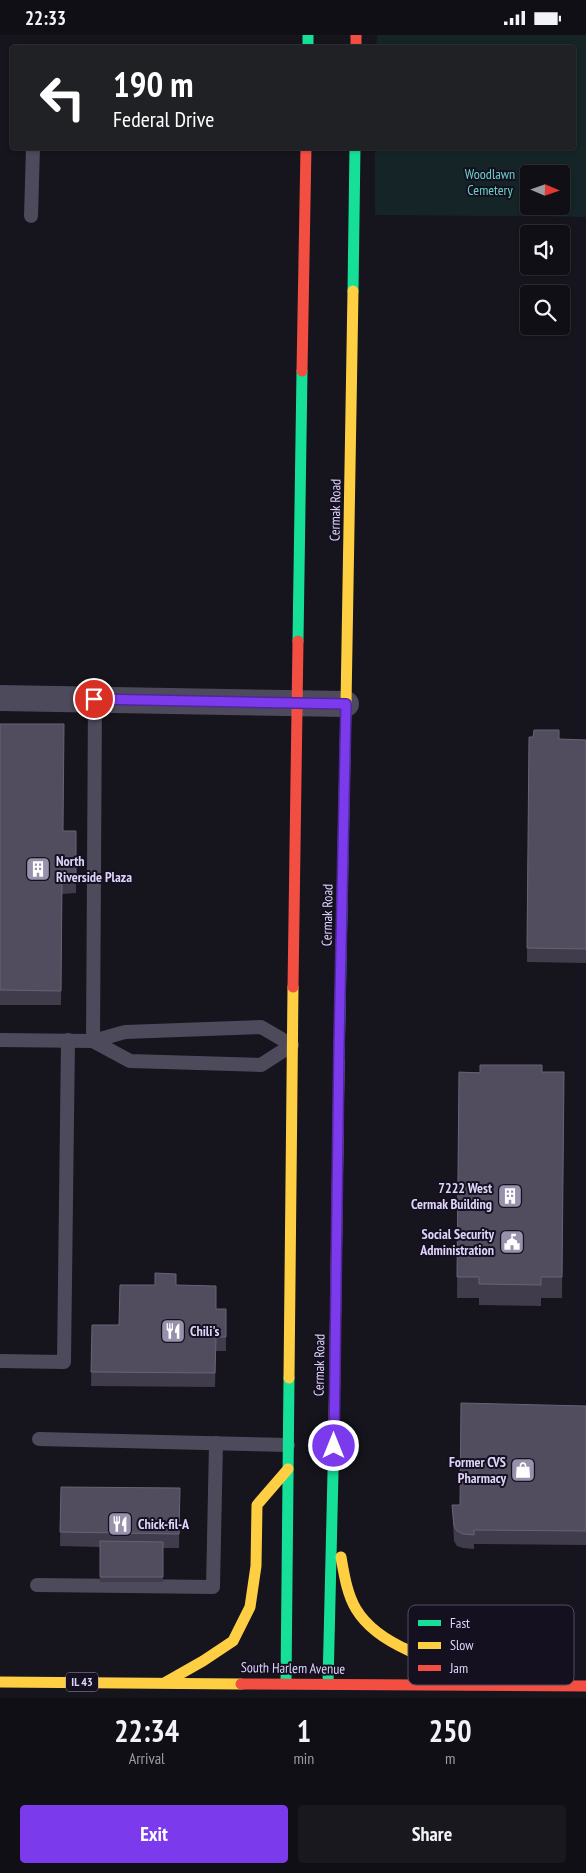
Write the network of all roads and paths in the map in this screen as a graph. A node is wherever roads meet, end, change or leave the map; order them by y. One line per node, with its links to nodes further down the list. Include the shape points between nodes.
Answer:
1 (33, 150): 4 (lane)
2 (306, 150): 7 (main road)
3 (354, 150): 8 (main road, Cermak Road)
4 (31, 216)
5 (0, 698): 6 (street)
6 (94, 699): 7 (street); 11 (lane)
7 (297, 703): 8 (street); 12 (main road)
8 (346, 704): 18 (main road, Cermak Road)
9 (0, 1040): 10 (lane)
10 (68, 1040): 11 (lane); 13 (lane, via 64,1362)
11 (93, 1041): 12 (lane, via 125,1032 260,1027); 12 (lane, via 130,1061 261,1065)
12 (292, 1045): 16 (main road)
13 (0, 1361)
14 (39, 1439): 15 (lane)
15 (216, 1443): 16 (lane); 19 (lane, via 213,1587)
16 (288, 1445): 17 (main road)
17 (288, 1469): 22 (main road, via 257,1505 256,1566 250,1607 233,1641); 23 (main road)
18 (333, 1515): 20 (main road, via 355,1608 371,1629); 24 (main road, Cermak Road)
19 (37, 1585)
20 (408, 1650)
21 (0, 1682): 22 (main road, South Harlem Avenue / IL 43)
22 (165, 1683): 23 (main road, South Harlem Avenue / IL 43)
23 (286, 1683): 24 (main road, South Harlem Avenue / IL 43)
24 (328, 1684): 25 (main road, South Harlem Avenue / IL 43)
25 (408, 1684)
26 (529, 1685): 27 (main road, South Harlem Avenue / IL 43)
27 (586, 1686)

